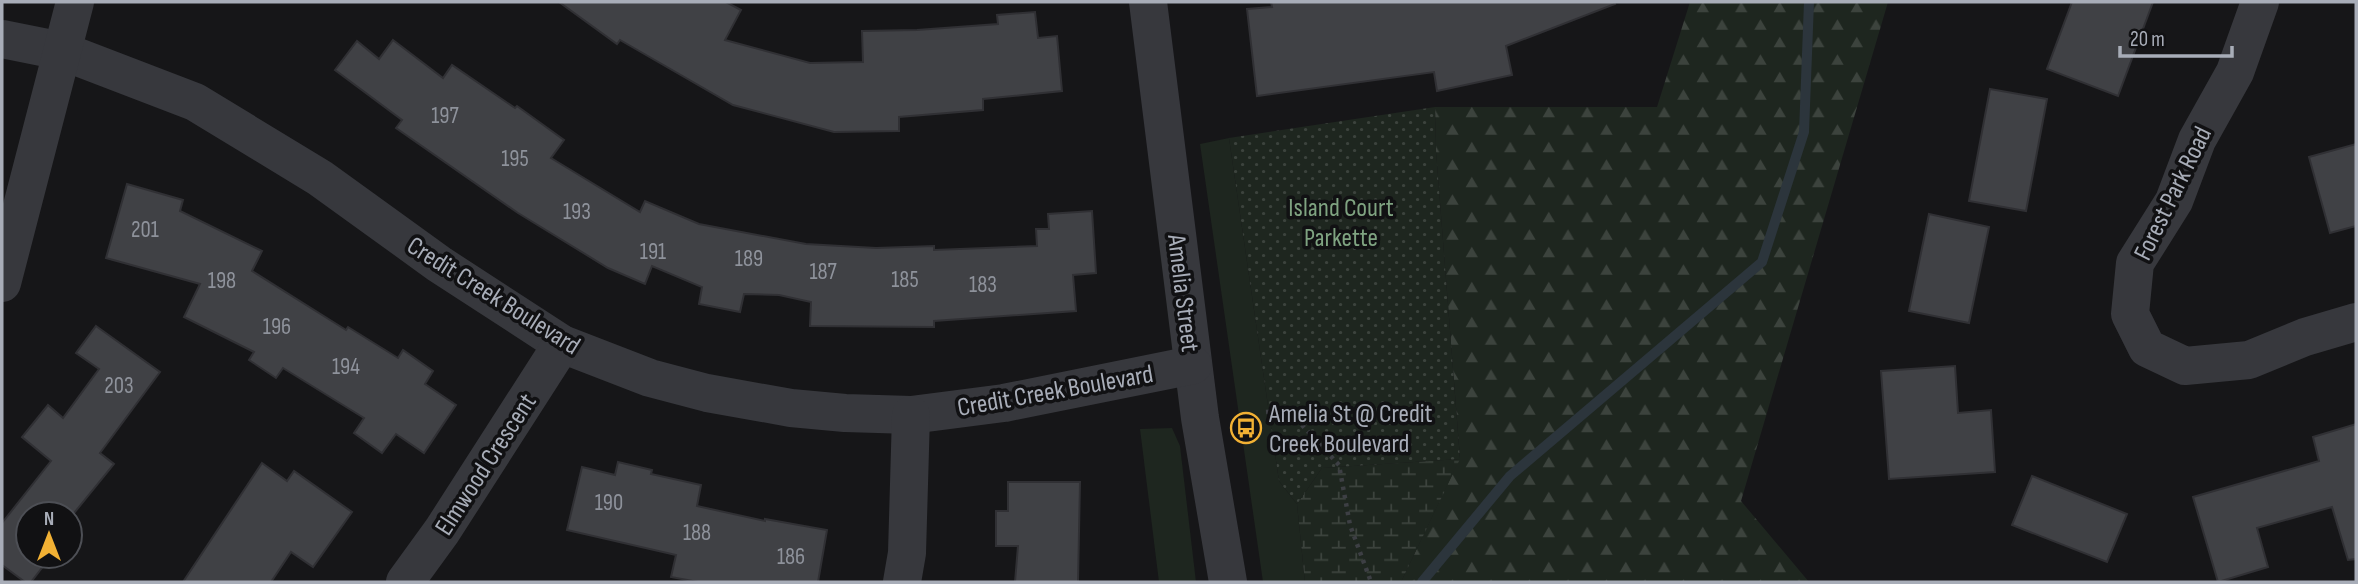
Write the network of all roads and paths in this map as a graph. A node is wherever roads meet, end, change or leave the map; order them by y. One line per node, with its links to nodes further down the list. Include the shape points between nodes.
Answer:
1 (75, 2): 5 (street)
2 (1148, 2): 9 (street, Amelia Street)
3 (2259, 2): 7 (street, Forest Park Road, via 2235,72 2197,140 2174,201 2135,262 2130,314 2147,348 2185,366 2249,360)
4 (2, 39): 5 (street, Credit Creek Boulevard)
5 (62, 51): 6 (street); 8 (street, Credit Creek Boulevard, via 195,102 320,178 439,264)
6 (2, 282)
7 (2356, 322)
8 (562, 344): 11 (street, Credit Creek Boulevard, via 650,378 707,393 791,408); 12 (street, Elmwood Crescent)
9 (1193, 365): 11 (street, Credit Creek Boulevard, via 1004,403); 14 (street, Amelia Street)
10 (1266, 412): 15 (path, via 1288,410 1339,465 1350,525)
11 (911, 415): 13 (street)
12 (405, 582)
13 (902, 582)
14 (1228, 582)
15 (1371, 582)

